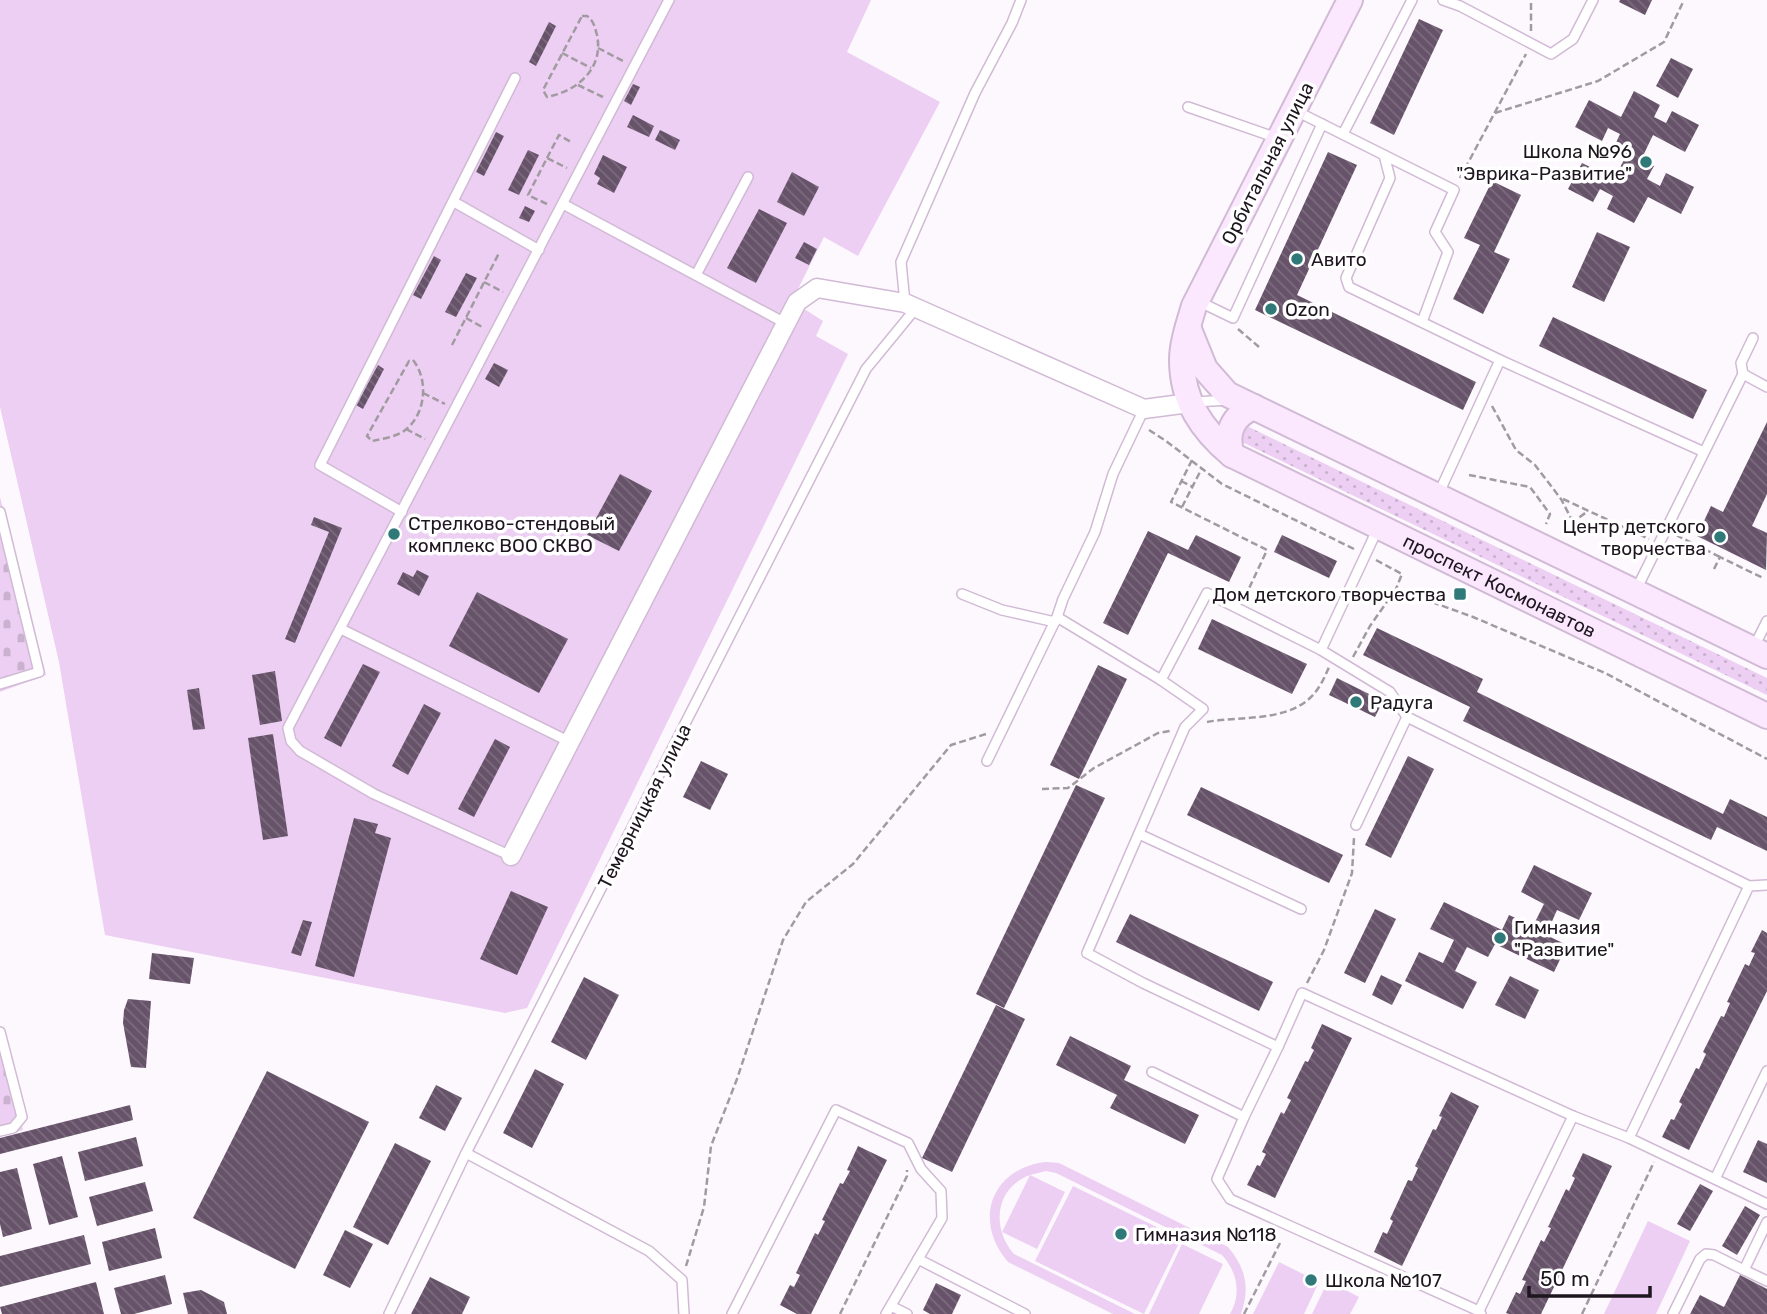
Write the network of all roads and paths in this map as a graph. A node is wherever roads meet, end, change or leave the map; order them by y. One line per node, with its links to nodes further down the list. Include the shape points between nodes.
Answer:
1 (670, 0): 12 (lane)
2 (1021, 0): 37 (lane, via 901,261)
3 (1350, 0): 18 (main road, Орбитальная улица)
4 (1412, 0): 21 (lane)
5 (1443, 0): 9 (lane)
6 (1531, 0): 9 (path)
7 (1593, 0): 9 (lane, via 1573,39 1551,54)
8 (1684, 0): 19 (path, via 1664,42 1598,81)
9 (1531, 44): 19 (path)
10 (598, 48): 11 (path, via 591,19 582,16); 12 (path); 13 (path)
11 (562, 53): 13 (path); 15 (path, via 544,90 547,97)
12 (634, 67): 16 (lane)
13 (592, 69): 15 (path)
14 (515, 78): 29 (lane)
15 (578, 85): 16 (path)
16 (615, 103): 26 (lane)
17 (1188, 107): 22 (lane)
18 (1293, 110): 20 (lane); 22 (main road, Орбитальная улица)
19 (1495, 113): 28 (path)
20 (1322, 124): 21 (lane); 39 (lane)
21 (1343, 134): 24 (lane)
22 (1278, 138): 36 (main road, Орбитальная улица)
23 (571, 142): 25 (path, via 559,135)
24 (1384, 155): 28 (lane); 40 (lane, via 1390,178 1346,278 1349,287)
25 (547, 158): 26 (path); 30 (path, via 528,195)
26 (578, 174): 30 (lane)
27 (748, 177): 33 (lane)
28 (1454, 190): 40 (lane, via 1435,232 1448,252)
29 (454, 202): 31 (lane); 70 (lane, via 320,465)
30 (561, 207): 31 (lane); 33 (lane)
31 (539, 250): 35 (lane)
32 (499, 253): 34 (path)
33 (696, 275): 41 (lane)
34 (484, 282): 35 (path); 38 (path)
35 (514, 298): 43 (lane)
36 (1197, 300): 39 (lane); 42 (main road, Орбитальная улица)
37 (910, 305): 41 (street, via 817,288 797,302); 55 (street); 116 (lane, Темерницкая улица, via 866,369)
38 (466, 318): 43 (path); 45 (path)
39 (1233, 318): 46 (path)
40 (1422, 322): 47 (lane)
41 (785, 323): 96 (street)
42 (1188, 327): 52 (main road, проспект Космонавтов, via 1182,360); 53 (main road, via 1205,369 1227,394)
43 (495, 333): 54 (lane)
44 (1753, 338): 48 (lane, via 1741,363)
45 (452, 345)
46 (1259, 347)
47 (1500, 360): 51 (lane); 58 (lane)
48 (1743, 374): 49 (lane); 58 (lane)
49 (1767, 387)
50 (422, 393): 54 (path); 56 (path, via 419,410); 56 (path, via 419,367 409,361 368,436 372,441 382,440)
51 (1485, 393): 65 (lane); 66 (path, via 1516,450 1535,465)
52 (1189, 403): 53 (lane); 55 (street); 59 (main road, проспект Космонавтов, via 1213,440)
53 (1246, 403): 59 (main road, via 1245,411 1231,426); 65 (main road)
54 (455, 410): 57 (lane)
55 (1141, 417): 60 (path); 85 (lane, via 1113,474 1096,532)
56 (406, 429): 57 (path)
57 (437, 445): 70 (lane)
58 (1704, 452): 82 (lane)
59 (1232, 455): 73 (main road, проспект Космонавтов)
60 (1192, 460): 61 (path); 63 (path)
61 (1202, 468): 64 (path); 77 (path, via 1222,484)
62 (1469, 475): 72 (path, via 1530,487 1550,514)
63 (1181, 481): 64 (path); 67 (path, via 1171,502)
64 (1193, 487): 67 (path)
65 (1438, 495): 82 (main road)
66 (1561, 499): 68 (path); 71 (path)
67 (1182, 508): 84 (path, via 1267,550)
68 (1588, 511): 71 (path); 76 (path)
69 (0, 512): 92 (lane, via 39,672)
70 (402, 512): 87 (lane)
71 (1573, 522): 75 (path)
72 (1546, 524)
73 (1378, 528): 77 (lane); 93 (main road, проспект Космонавтов)
74 (1672, 533): 78 (path)
75 (1568, 534)
76 (1652, 541)
77 (1365, 555): 81 (path, via 1402,574); 88 (lane)
78 (1720, 557): 79 (path); 80 (path)
79 (1714, 569)
80 (1763, 578)
81 (1396, 589): 90 (path); 97 (path, via 1605,673)
82 (1635, 591): 89 (main road)
83 (962, 594): 85 (lane, via 1002,610)
84 (1240, 608): 88 (lane); 91 (lane, via 1207,593)
85 (1056, 620): 91 (lane); 95 (lane)
86 (1767, 621): 89 (lane)
87 (341, 629): 96 (lane); 101 (lane, via 288,728 291,741 300,751 374,794)
88 (1321, 650): 90 (lane)
89 (1760, 653)
90 (1348, 667): 94 (lane, via 1391,692)
91 (1161, 680): 100 (lane, via 1203,709 1185,727)
92 (0, 684)
93 (1767, 716)
94 (1407, 717): 99 (lane); 103 (lane)
95 (1002, 729): 98 (lane); 123 (path, via 951,745 853,864 806,902 783,940 711,1146 704,1207)
96 (570, 742): 101 (street)
97 (1767, 759)
98 (986, 761)
99 (1356, 825): 105 (path, via 1352,873 1324,950)
100 (1139, 834): 104 (lane); 107 (lane, via 1087,953)
101 (511, 856)
102 (1767, 885): 103 (lane)
103 (1749, 886): 113 (lane)
104 (1301, 909)
105 (1302, 993): 107 (lane); 110 (lane)
106 (0, 1032): 112 (lane, via 22,1117 13,1128)
107 (1278, 1047): 111 (lane)
108 (1767, 1071): 117 (lane)
109 (1152, 1072): 111 (lane)
110 (1573, 1116): 113 (lane); 127 (lane)
111 (1244, 1117): 127 (lane, via 1217,1179 1230,1199)
112 (0, 1131)
113 (1629, 1138): 115 (lane)
114 (908, 1143): 121 (lane, via 921,1169 941,1191 942,1218); 130 (lane, via 836,1110); 131 (path, via 907,1176)
115 (1658, 1152): 117 (lane); 135 (path)
116 (466, 1153): 123 (lane, via 649,1251); 128 (lane, Темерницкая улица)
117 (1715, 1179): 118 (lane)
118 (1767, 1204)
119 (1767, 1222): 122 (lane)
120 (1280, 1243): 134 (path)
121 (918, 1259): 125 (lane); 126 (lane)
122 (1744, 1270): 124 (lane); 136 (lane, via 1706,1254)
123 (682, 1280): 129 (lane)
124 (1767, 1281)
125 (889, 1310): 132 (lane)
126 (1007, 1310): 133 (lane)
127 (1480, 1312)
128 (388, 1314)
129 (684, 1314)
130 (732, 1314)
131 (840, 1314)
132 (907, 1314)
133 (1025, 1314)
134 (1244, 1314)
135 (1582, 1314)
136 (1673, 1314)

